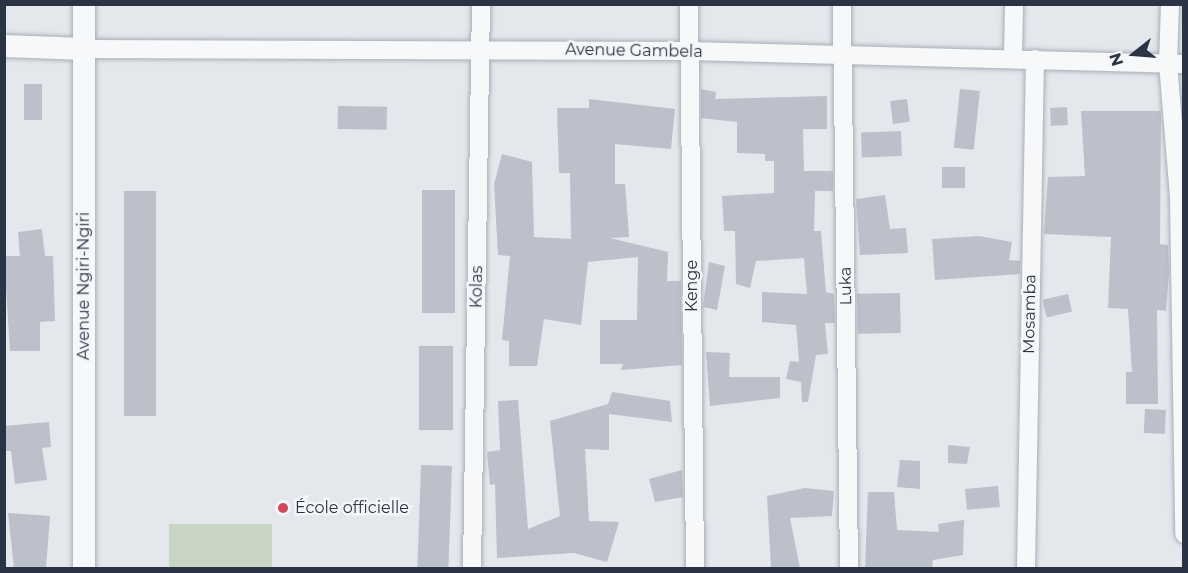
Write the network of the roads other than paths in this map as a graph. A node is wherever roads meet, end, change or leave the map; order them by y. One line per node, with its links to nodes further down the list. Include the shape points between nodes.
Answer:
1 (84, 4): 8 (street, Avenue Ngiri-Ngiri)
2 (481, 4): 9 (street, Kolas)
3 (689, 4): 10 (street, Kenge)
4 (842, 4): 11 (street, Luka)
5 (1014, 4): 12 (street)
6 (1170, 4): 14 (street)
7 (4, 46): 8 (street)
8 (84, 49): 9 (street, Avenue Gambela); 16 (street, Avenue Ngiri-Ngiri)
9 (481, 50): 10 (street, Avenue Gambela); 17 (street, Kolas)
10 (690, 51): 11 (street, Avenue Gambela); 18 (street, Kenge)
11 (842, 56): 12 (street, Avenue Gambela); 19 (street, Luka)
12 (1013, 56): 13 (street, Avenue Gambela)
13 (1035, 59): 14 (street, Avenue Gambela); 20 (street, Mosamba)
14 (1176, 63): 15 (street)
15 (1184, 534)
16 (84, 568)
17 (472, 568)
18 (695, 568)
19 (849, 568)
20 (1026, 568)

